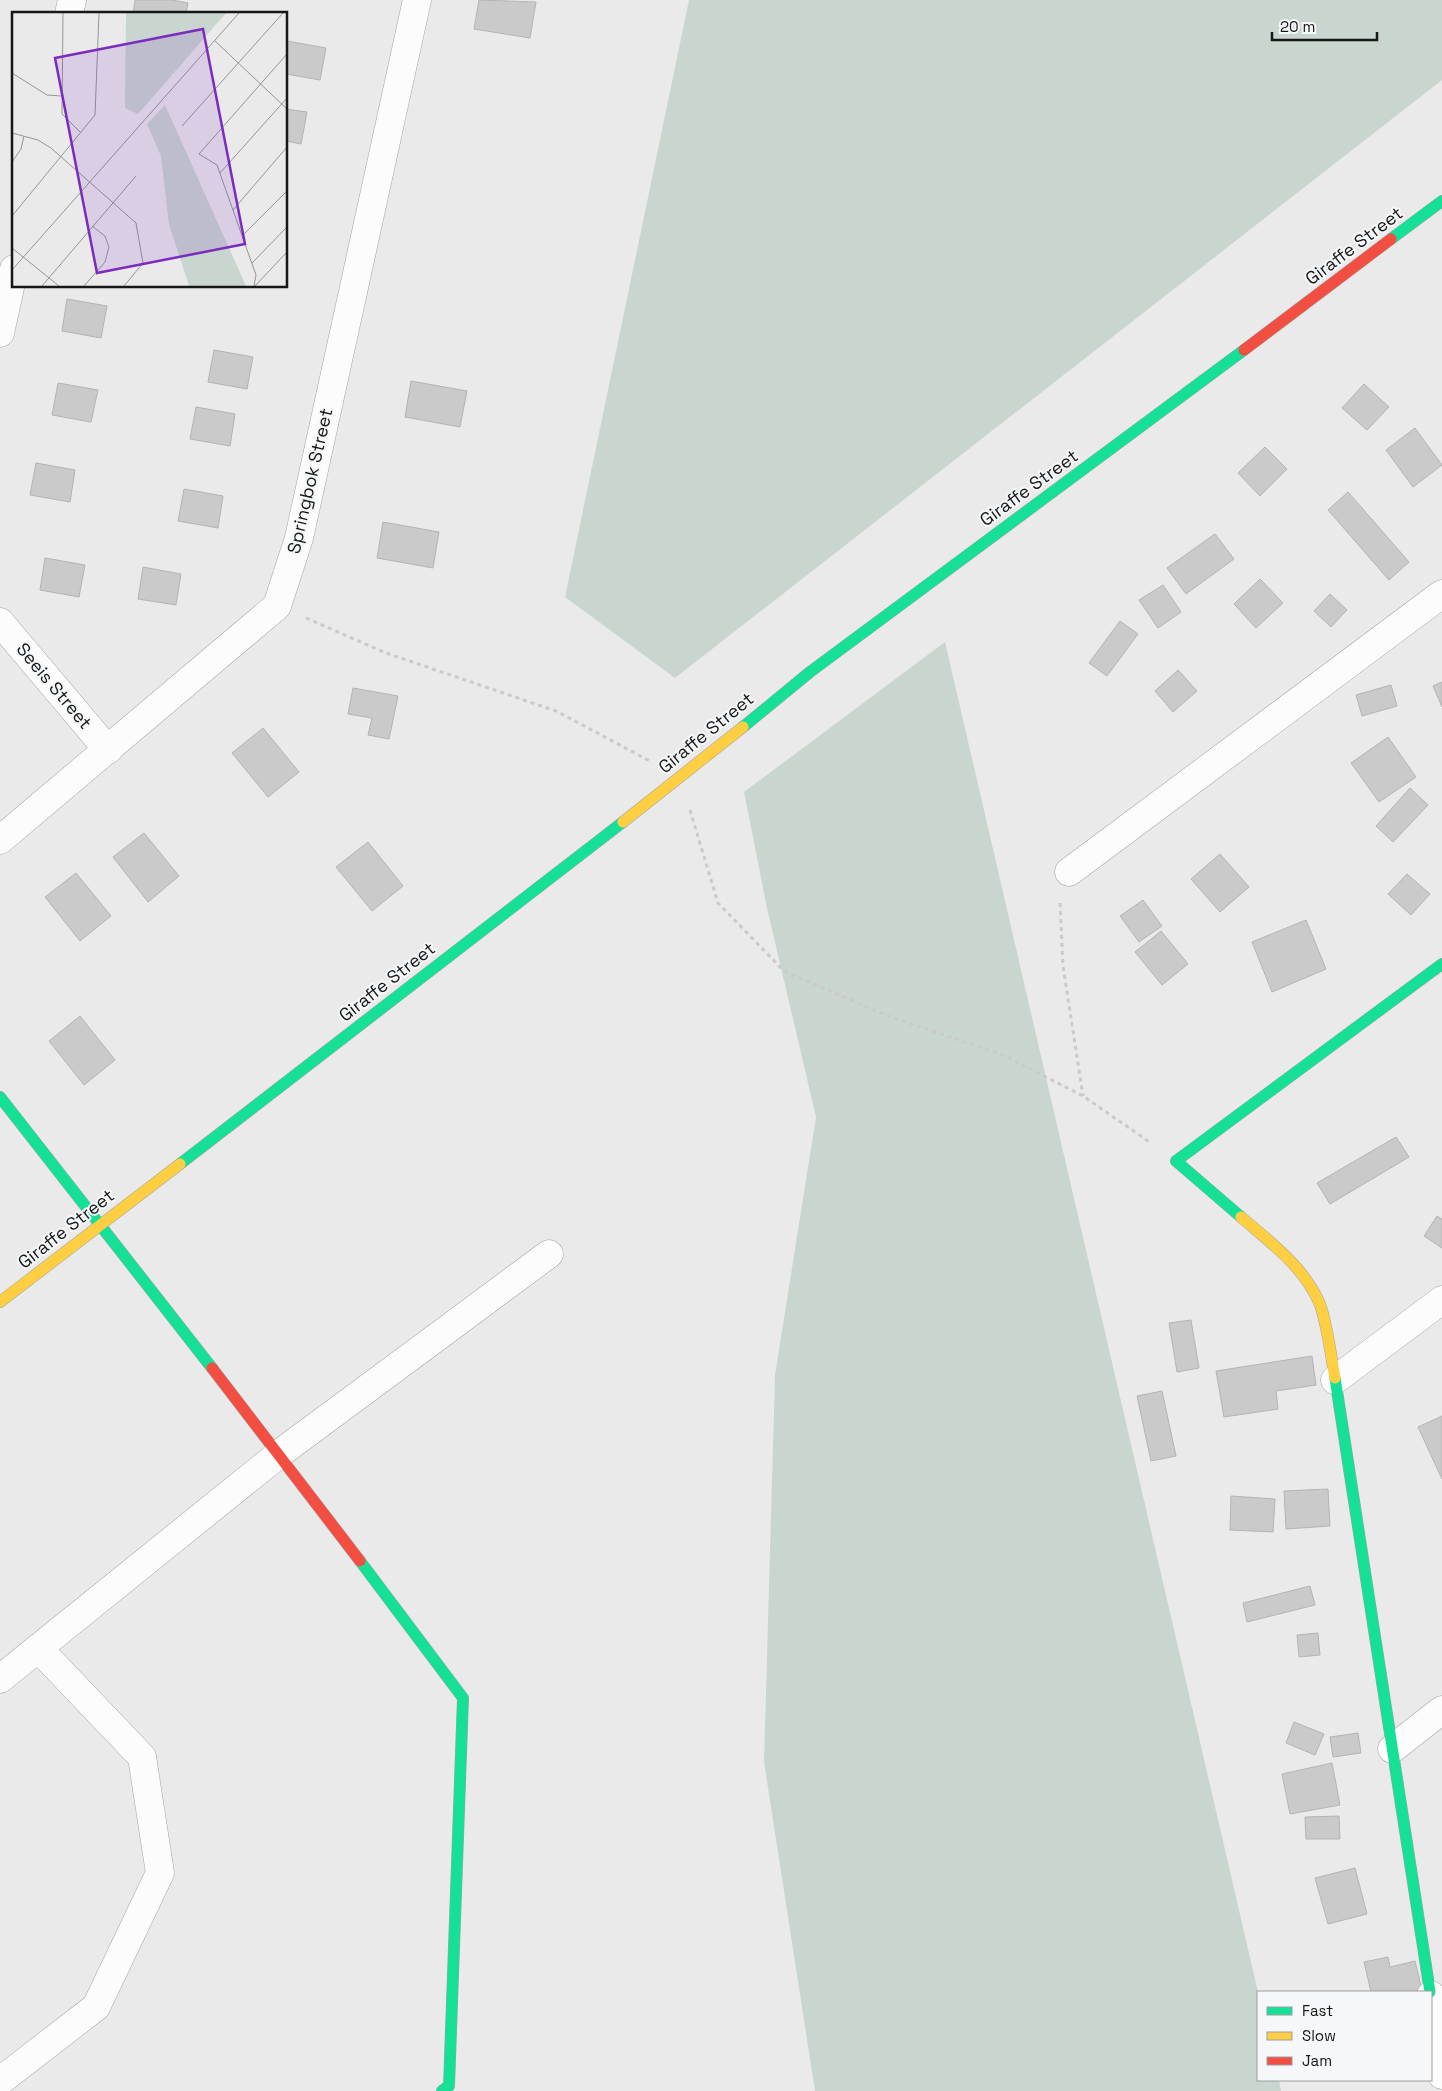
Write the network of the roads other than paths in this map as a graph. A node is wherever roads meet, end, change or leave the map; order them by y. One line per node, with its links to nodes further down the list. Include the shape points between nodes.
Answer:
1 (416, 0): 7 (street, Springbok Street, via 299,538 277,606)
2 (1442, 201): 12 (street, Giraffe Street, via 810,672 680,778)
3 (12, 279): 4 (street)
4 (0, 333)
5 (1442, 594): 9 (street)
6 (0, 622): 7 (street, Seeis Street)
7 (108, 750): 8 (street)
8 (0, 840)
9 (1069, 872)
10 (1442, 964): 16 (street, via 1176,1161 1284,1254 1304,1276 1320,1304)
11 (0, 1098): 12 (street)
12 (101, 1224): 15 (street, Giraffe Street); 17 (street)
13 (549, 1254): 17 (street)
14 (1442, 1300): 16 (street)
15 (0, 1302)
16 (1334, 1380): 21 (street)
17 (279, 1454): 18 (street); 25 (street, via 462,1698 449,2086)
18 (38, 1648): 19 (street); 24 (street, via 142,1757 160,1873 96,2007)
19 (0, 1679)
20 (1442, 1710): 21 (street)
21 (1392, 1750): 22 (street)
22 (1434, 2001): 23 (street)
23 (1442, 2075)
24 (0, 2081)
25 (442, 2091)

